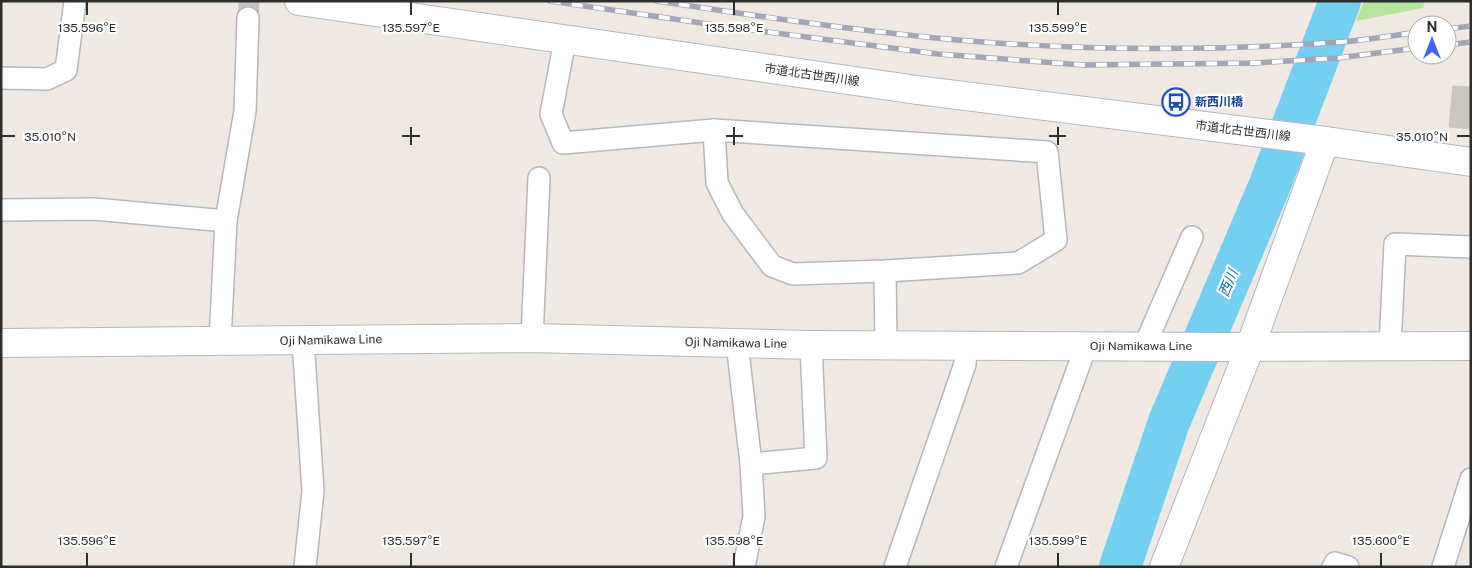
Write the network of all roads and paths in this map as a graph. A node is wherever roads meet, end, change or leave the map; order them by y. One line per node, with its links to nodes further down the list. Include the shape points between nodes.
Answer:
1 (75, 1): 5 (street, via 66,70 47,79)
2 (299, 1): 4 (street, 市道北古世西川線)
3 (248, 18): 11 (street, via 245,112)
4 (566, 40): 6 (street, via 551,114 563,143); 7 (street, 市道北古世西川線, via 917,90)
5 (1, 78)
6 (714, 130): 14 (street, via 717,183 733,214 772,266 793,274); 14 (street, via 1047,152 1056,240 1018,263)
7 (1326, 141): 8 (street, 市道北古世西川線); 26 (street)
8 (1471, 162)
9 (539, 178): 15 (street)
10 (1, 210): 11 (street, via 94,209)
11 (226, 221): 17 (street)
12 (1192, 237): 24 (street)
13 (1471, 247): 27 (street, via 1395,244)
14 (885, 272): 21 (street)
15 (532, 338): 16 (street, Oji Namikawa Line); 19 (street, Oji Namikawa Line)
16 (303, 340): 17 (street, Oji Namikawa Line); 30 (street, via 313,491)
17 (220, 341): 18 (street, Oji Namikawa Line)
18 (1, 343)
19 (736, 343): 20 (street, Oji Namikawa Line); 28 (street)
20 (811, 345): 21 (street, Oji Namikawa Line); 28 (street, via 816,458)
21 (886, 345): 22 (street, Oji Namikawa Line)
22 (966, 346): 23 (street, Oji Namikawa Line); 32 (street, via 965,364)
23 (1086, 346): 24 (street, Oji Namikawa Line); 33 (street)
24 (1155, 346): 26 (street, Oji Namikawa Line)
25 (1471, 346): 27 (street, Oji Namikawa Line)
26 (1238, 347): 27 (street, Oji Namikawa Line); 34 (street)
27 (1390, 347)
28 (751, 464): 31 (street, via 754,516)
29 (1471, 479): 37 (street)
30 (305, 567)
31 (744, 567)
32 (895, 567)
33 (1006, 567)
34 (1164, 567)
35 (1333, 567): 36 (street, via 1334,563)
36 (1348, 567)
37 (1443, 567)

